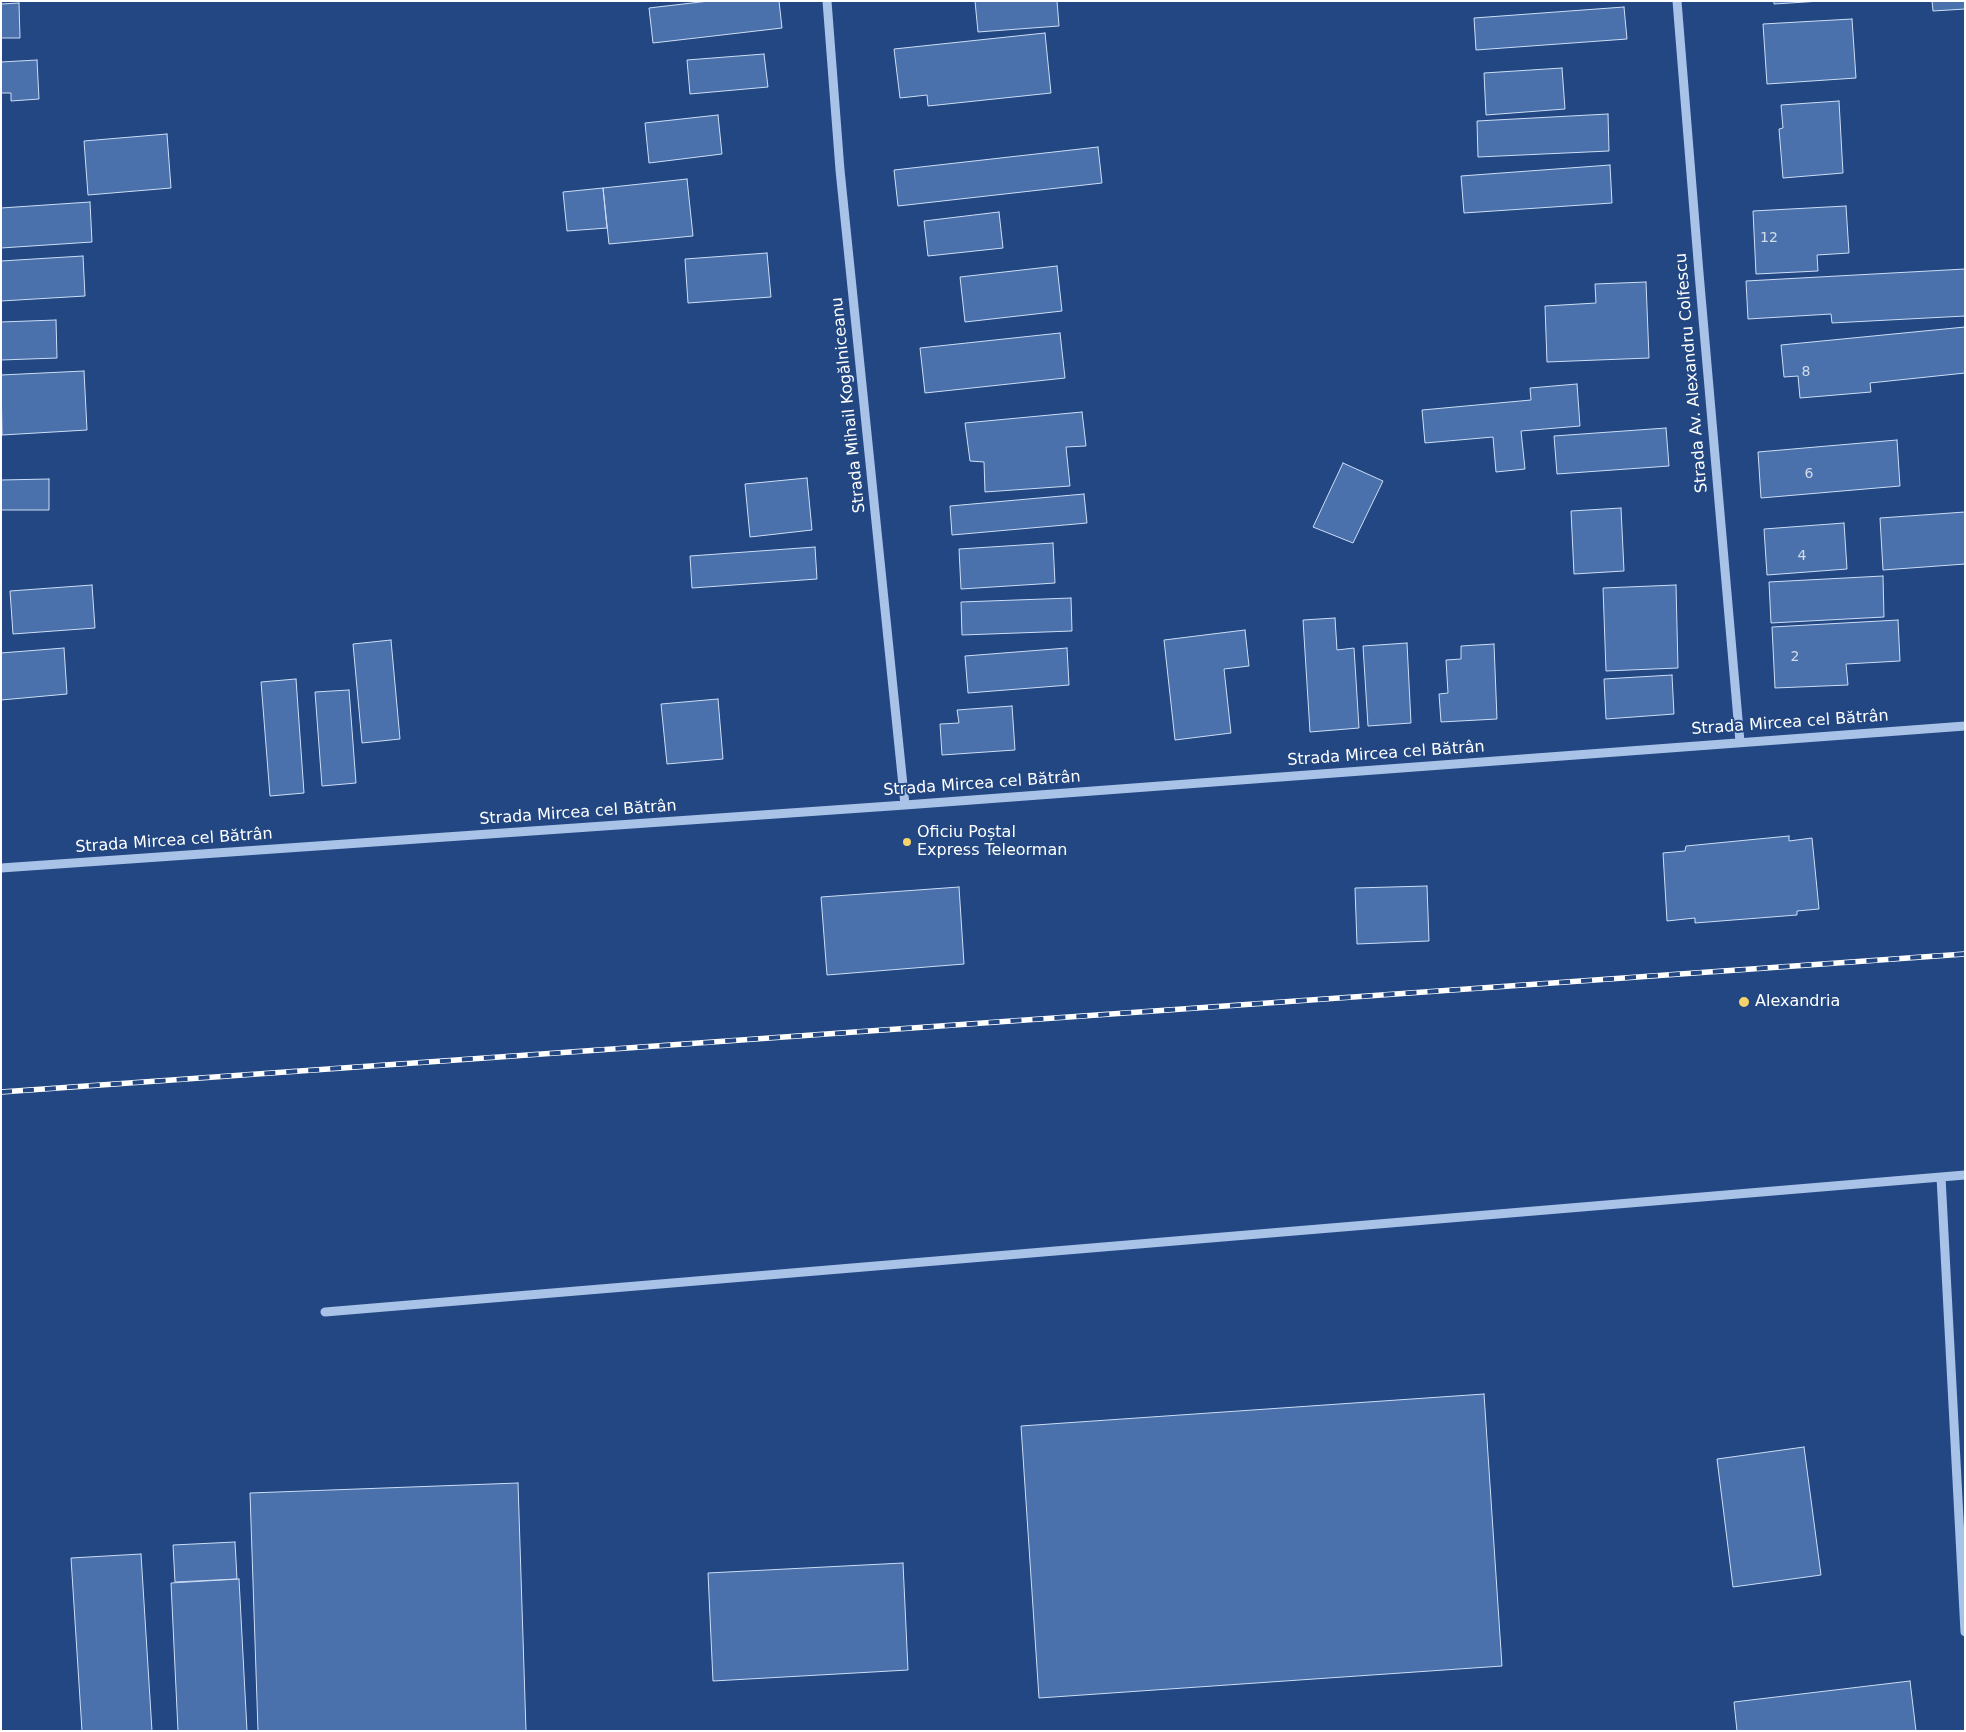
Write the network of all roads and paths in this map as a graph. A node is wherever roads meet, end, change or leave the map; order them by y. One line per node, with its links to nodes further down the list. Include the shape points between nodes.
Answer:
1 (827, 1): 5 (street, Strada Mihail Kogălniceanu, via 840,170)
2 (1677, 1): 4 (street, Strada Av. Alexandru Colfescu)
3 (1965, 726): 4 (street, Strada Mircea cel Bătrân)
4 (1740, 742): 5 (street, Strada Mircea cel Bătrân)
5 (905, 805): 6 (street, Strada Mircea cel Bătrân)
6 (1, 868)
7 (1965, 1174): 8 (street)
8 (1941, 1177): 9 (street); 10 (street)
9 (325, 1312)
10 (1965, 1632)

